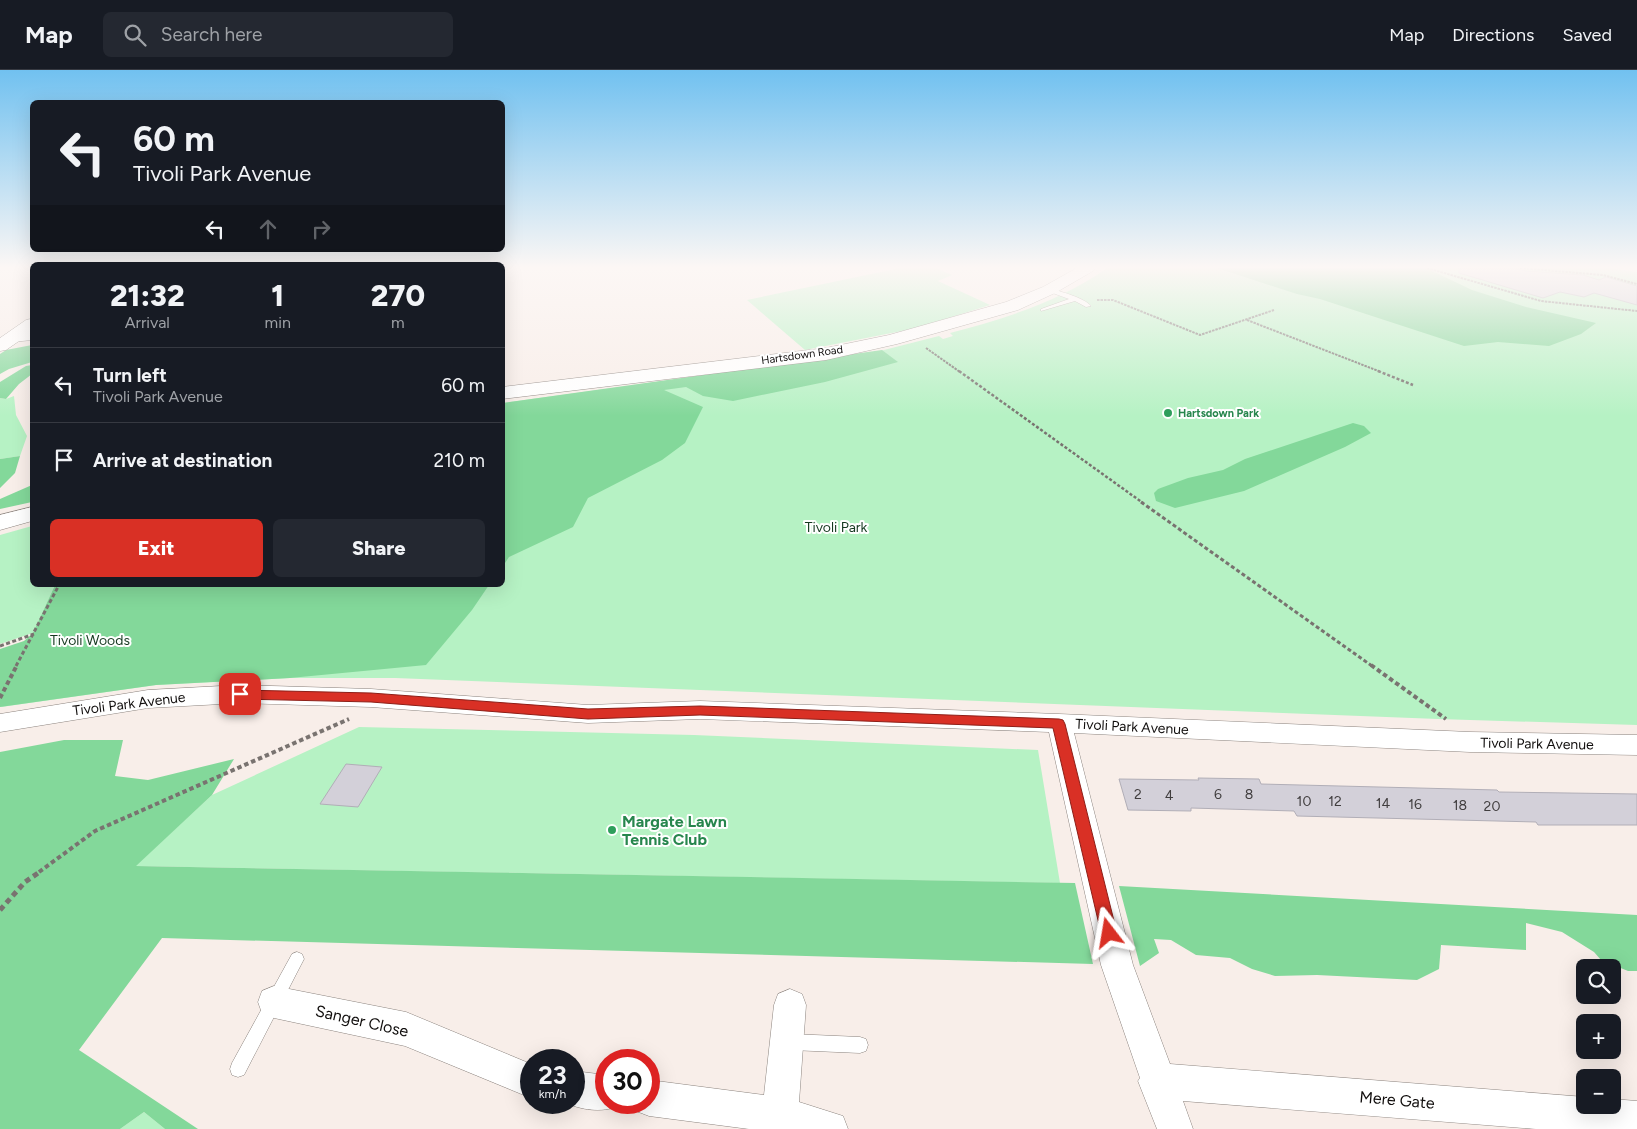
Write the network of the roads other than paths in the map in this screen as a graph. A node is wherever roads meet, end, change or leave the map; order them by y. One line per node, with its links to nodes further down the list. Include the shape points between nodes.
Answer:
1 (973, 317): 5 (main road, Hartsdown Road, via 910,336 826,354)
2 (30, 325): 4 (main road)
3 (30, 336): 4 (street)
4 (6, 342)
5 (505, 392)
6 (30, 515): 7 (main road)
7 (0, 523)
8 (0, 723): 9 (street, Tivoli Park Avenue, via 148,699 240,694 371,698 588,714 700,710)
9 (1059, 724): 10 (street, Tivoli Park Avenue, via 1470,742); 18 (street, via 1117,965)
10 (1637, 745)
11 (297, 959): 12 (lane)
12 (274, 1002): 16 (lane); 17 (street, Sanger Close, via 406,1029)
13 (790, 1005): 14 (street)
14 (787, 1042): 15 (lane); 21 (street)
15 (860, 1045)
16 (238, 1068)
17 (520, 1077)
18 (1156, 1081): 20 (street, Mere Gate); 23 (street)
19 (660, 1100): 21 (street)
20 (1637, 1119)
21 (780, 1122): 22 (street)
22 (830, 1129)
23 (1175, 1129)

